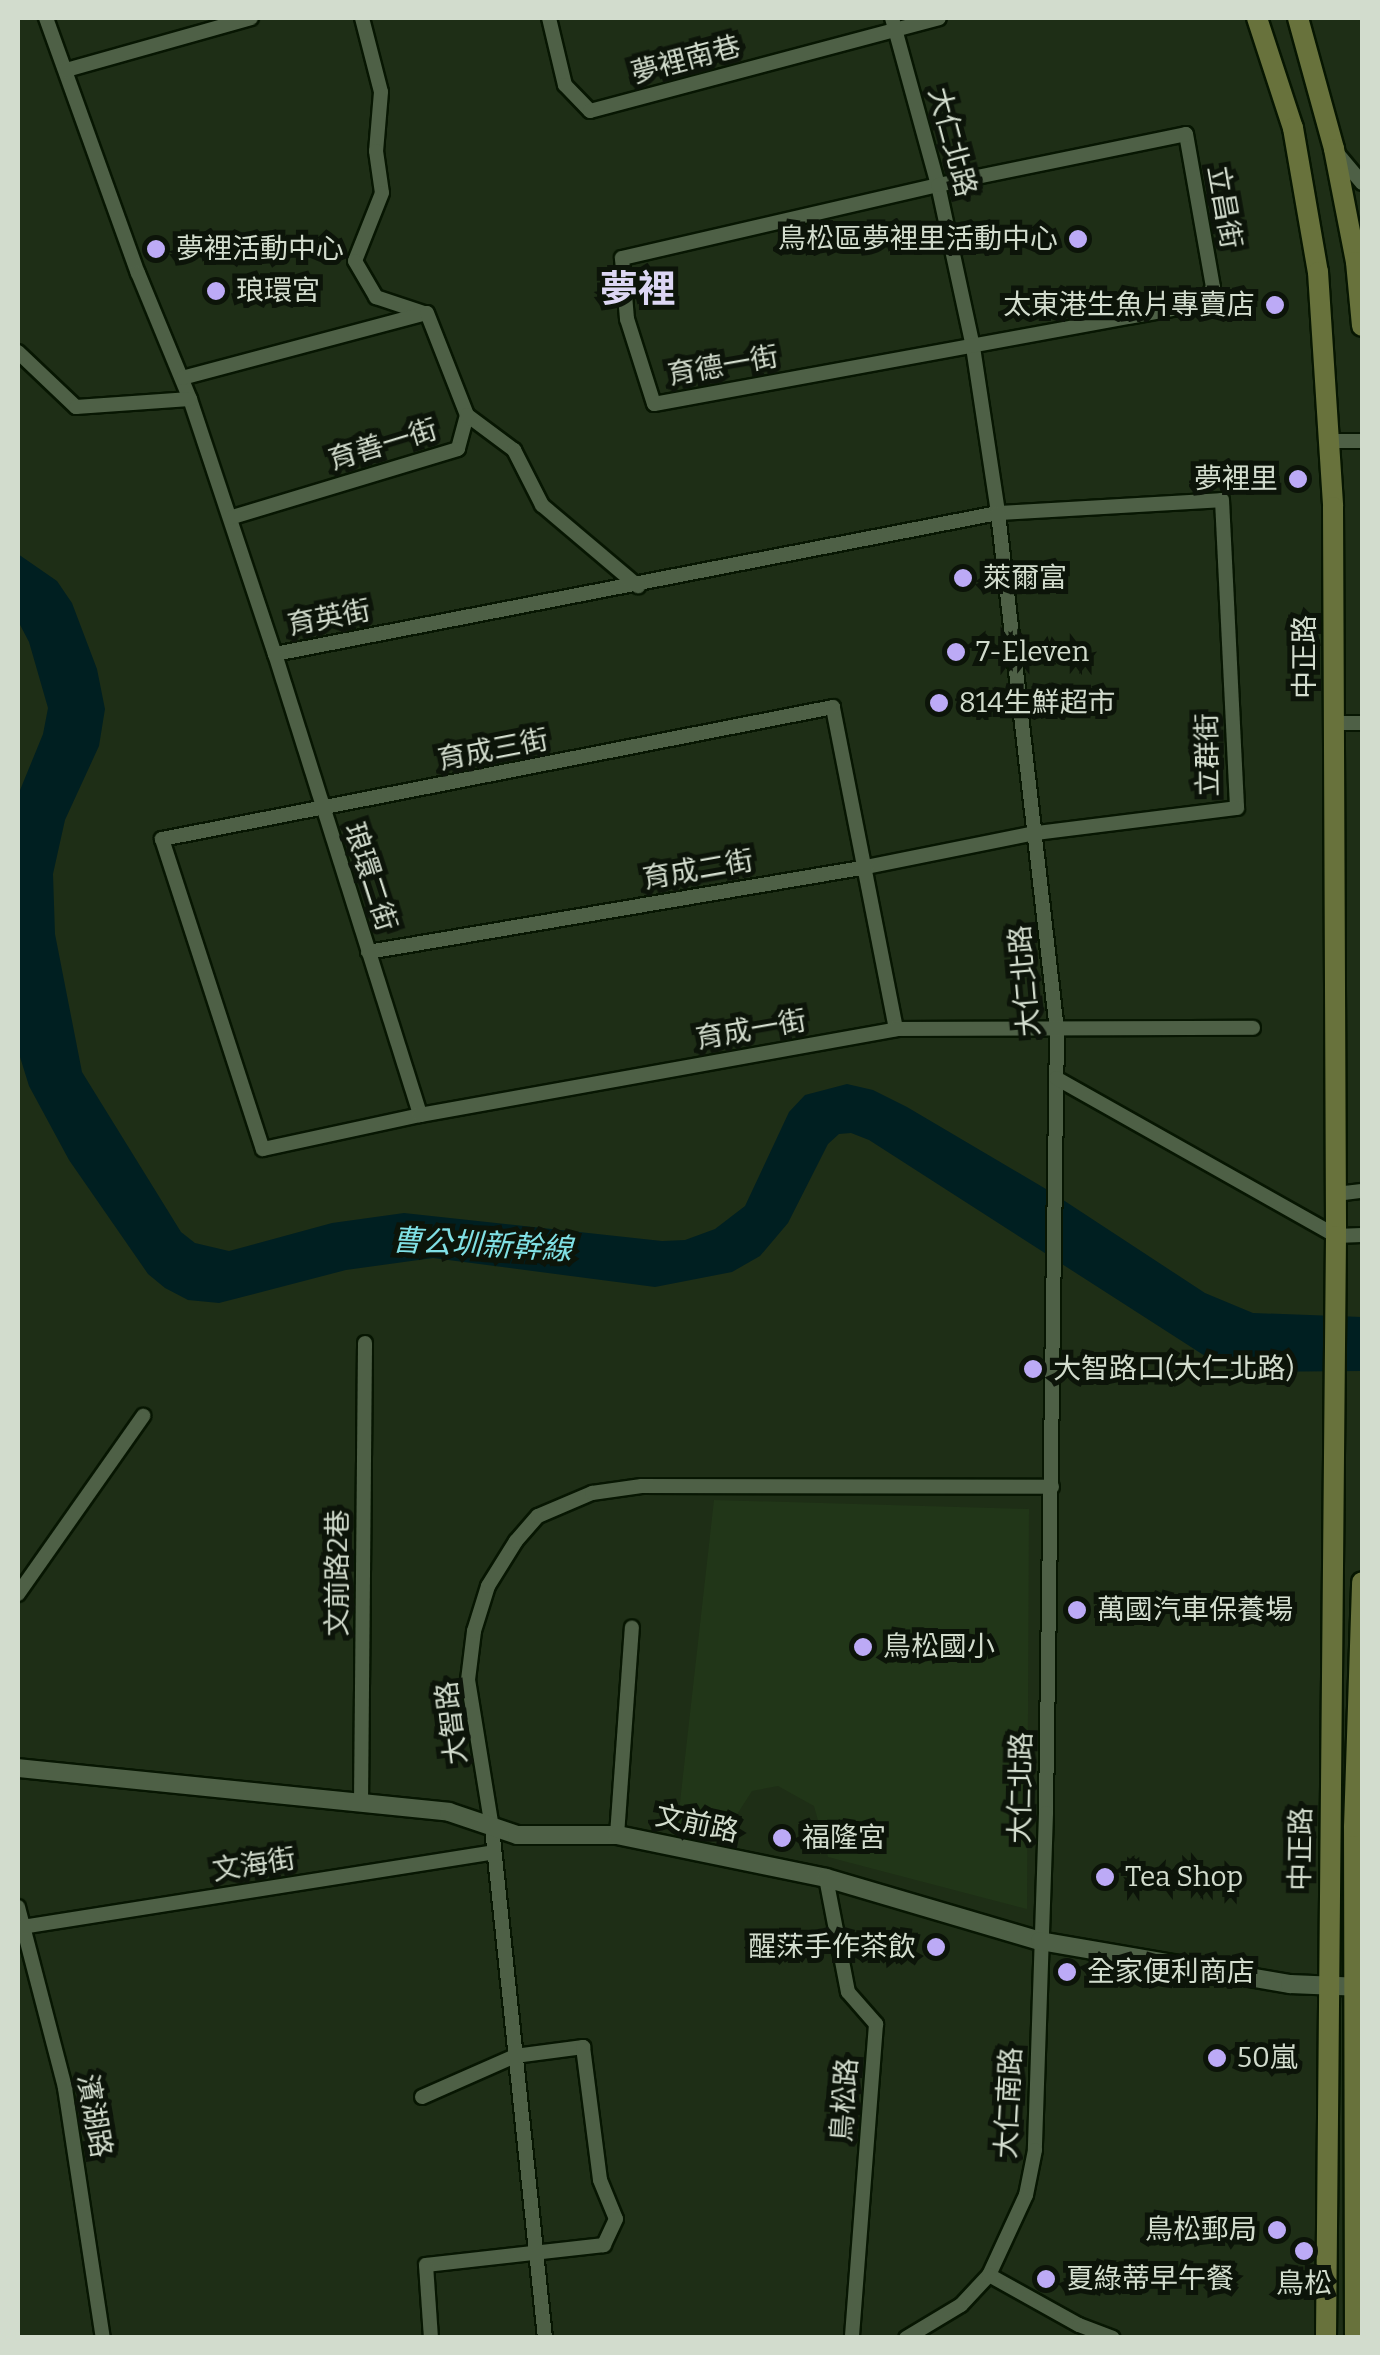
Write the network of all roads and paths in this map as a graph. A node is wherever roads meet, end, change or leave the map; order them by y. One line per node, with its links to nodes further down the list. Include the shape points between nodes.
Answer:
1 (46, 18): 9 (street, 育英街)
2 (250, 18): 9 (street)
3 (362, 18): 13 (street, via 380,92 376,151 382,193 355,262 376,298)
4 (549, 18): 8 (street, 夢裡南巷, via 565,85 590,111)
5 (939, 18): 8 (street)
6 (1257, 18): 20 (main road, 中正路, via 1293,128 1314,254)
7 (1298, 18): 10 (main road)
8 (894, 24): 12 (street, 大仁北路)
9 (66, 70): 17 (street, 育英街)
10 (1334, 149): 11 (street); 14 (main road)
11 (1362, 183)
12 (938, 184): 15 (street, 大仁北路); 15 (street, 立昌街, via 1186,134 1213,287 1205,304); 15 (street, 育德一街, via 622,258 628,319 654,404)
13 (426, 313): 17 (street); 19 (street, 育善一街)
14 (1362, 326)
15 (973, 348): 23 (street, 大仁北路)
16 (18, 352): 18 (street, via 76,406)
17 (182, 378): 18 (street, 育英街)
18 (190, 399): 24 (street, 育英街)
19 (467, 415): 24 (street, 育善一街, via 458,448); 25 (street, via 514,450 542,506)
20 (1328, 441): 21 (street); 27 (main road, 中正路)
21 (1362, 441)
22 (1222, 500): 23 (street, 育英街); 30 (street, 立群街, via 1237,808)
23 (998, 513): 25 (street, 育英街); 30 (street, 大仁北路)
24 (230, 518): 26 (street, 育英街)
25 (638, 586): 26 (street, 育英街)
26 (275, 654): 29 (street, 琅環二街)
27 (1333, 723): 28 (street); 40 (main road, 中正路)
28 (1362, 723)
29 (322, 810): 31 (street, 育成三街, via 834,708); 32 (street, 琅環二街); 38 (street, 育成三街, via 162,840)
30 (1035, 833): 31 (street, 育成二街); 35 (street, 大仁北路)
31 (867, 866): 32 (street, 育成二街); 34 (street)
32 (368, 952): 37 (street, 琅環二街)
33 (1253, 1028): 35 (street, 育成一街)
34 (896, 1030): 35 (street, 育成一街); 37 (street, 育成一街)
35 (1057, 1031): 36 (street, 大仁北路)
36 (1056, 1078): 42 (street); 45 (street, 大仁北路)
37 (420, 1115): 38 (street, 育成一街)
38 (263, 1149)
39 (1362, 1191): 40 (street)
40 (1336, 1194): 42 (main road, 中正路)
41 (1362, 1235): 42 (street)
42 (1336, 1236): 58 (main road, 中正路)
43 (365, 1344): 50 (street, 文前路2巷)
44 (143, 1416): 47 (street)
45 (1052, 1487): 51 (street, 大智路, via 642,1486 592,1492 538,1516 488,1586 474,1631 468,1680); 57 (street, 大仁北路)
46 (1362, 1582): 59 (main road, 中正路, via 1354,1828)
47 (18, 1592)
48 (632, 1628): 52 (street)
49 (18, 1768): 50 (street, 文前路)
50 (361, 1803): 51 (street, 文前路, via 449,1812)
51 (492, 1828): 52 (street, 文前路, via 518,1835); 53 (street, 大智路)
52 (618, 1836): 54 (street, 文前路)
53 (494, 1852): 56 (street, 文海街); 60 (street, 大智路)
54 (826, 1878): 57 (street, 文前路); 67 (street, 鳥松路, via 848,1992 876,2024)
55 (18, 1907): 56 (street, 濱湖路)
56 (22, 1926): 64 (street, 濱湖路, via 66,2088)
57 (1040, 1941): 58 (street, 文前路); 63 (street, 大仁南路, via 1034,2150 1026,2195)
58 (1327, 1986): 59 (street, 文前路); 70 (main road, 中正路)
59 (1360, 1987): 71 (main road, 中正路)
60 (515, 2056): 61 (street); 62 (street, 大智路); 62 (street, via 584,2046 600,2180 616,2219 604,2244)
61 (422, 2097)
62 (536, 2250): 65 (street, via 426,2265); 66 (street, 大智路)
63 (990, 2275): 68 (street, 大仁南路, via 961,2304); 69 (street)
64 (103, 2338)
65 (432, 2338)
66 (544, 2338)
67 (852, 2338)
68 (906, 2338)
69 (1113, 2338)
70 (1326, 2338)
71 (1355, 2338)

